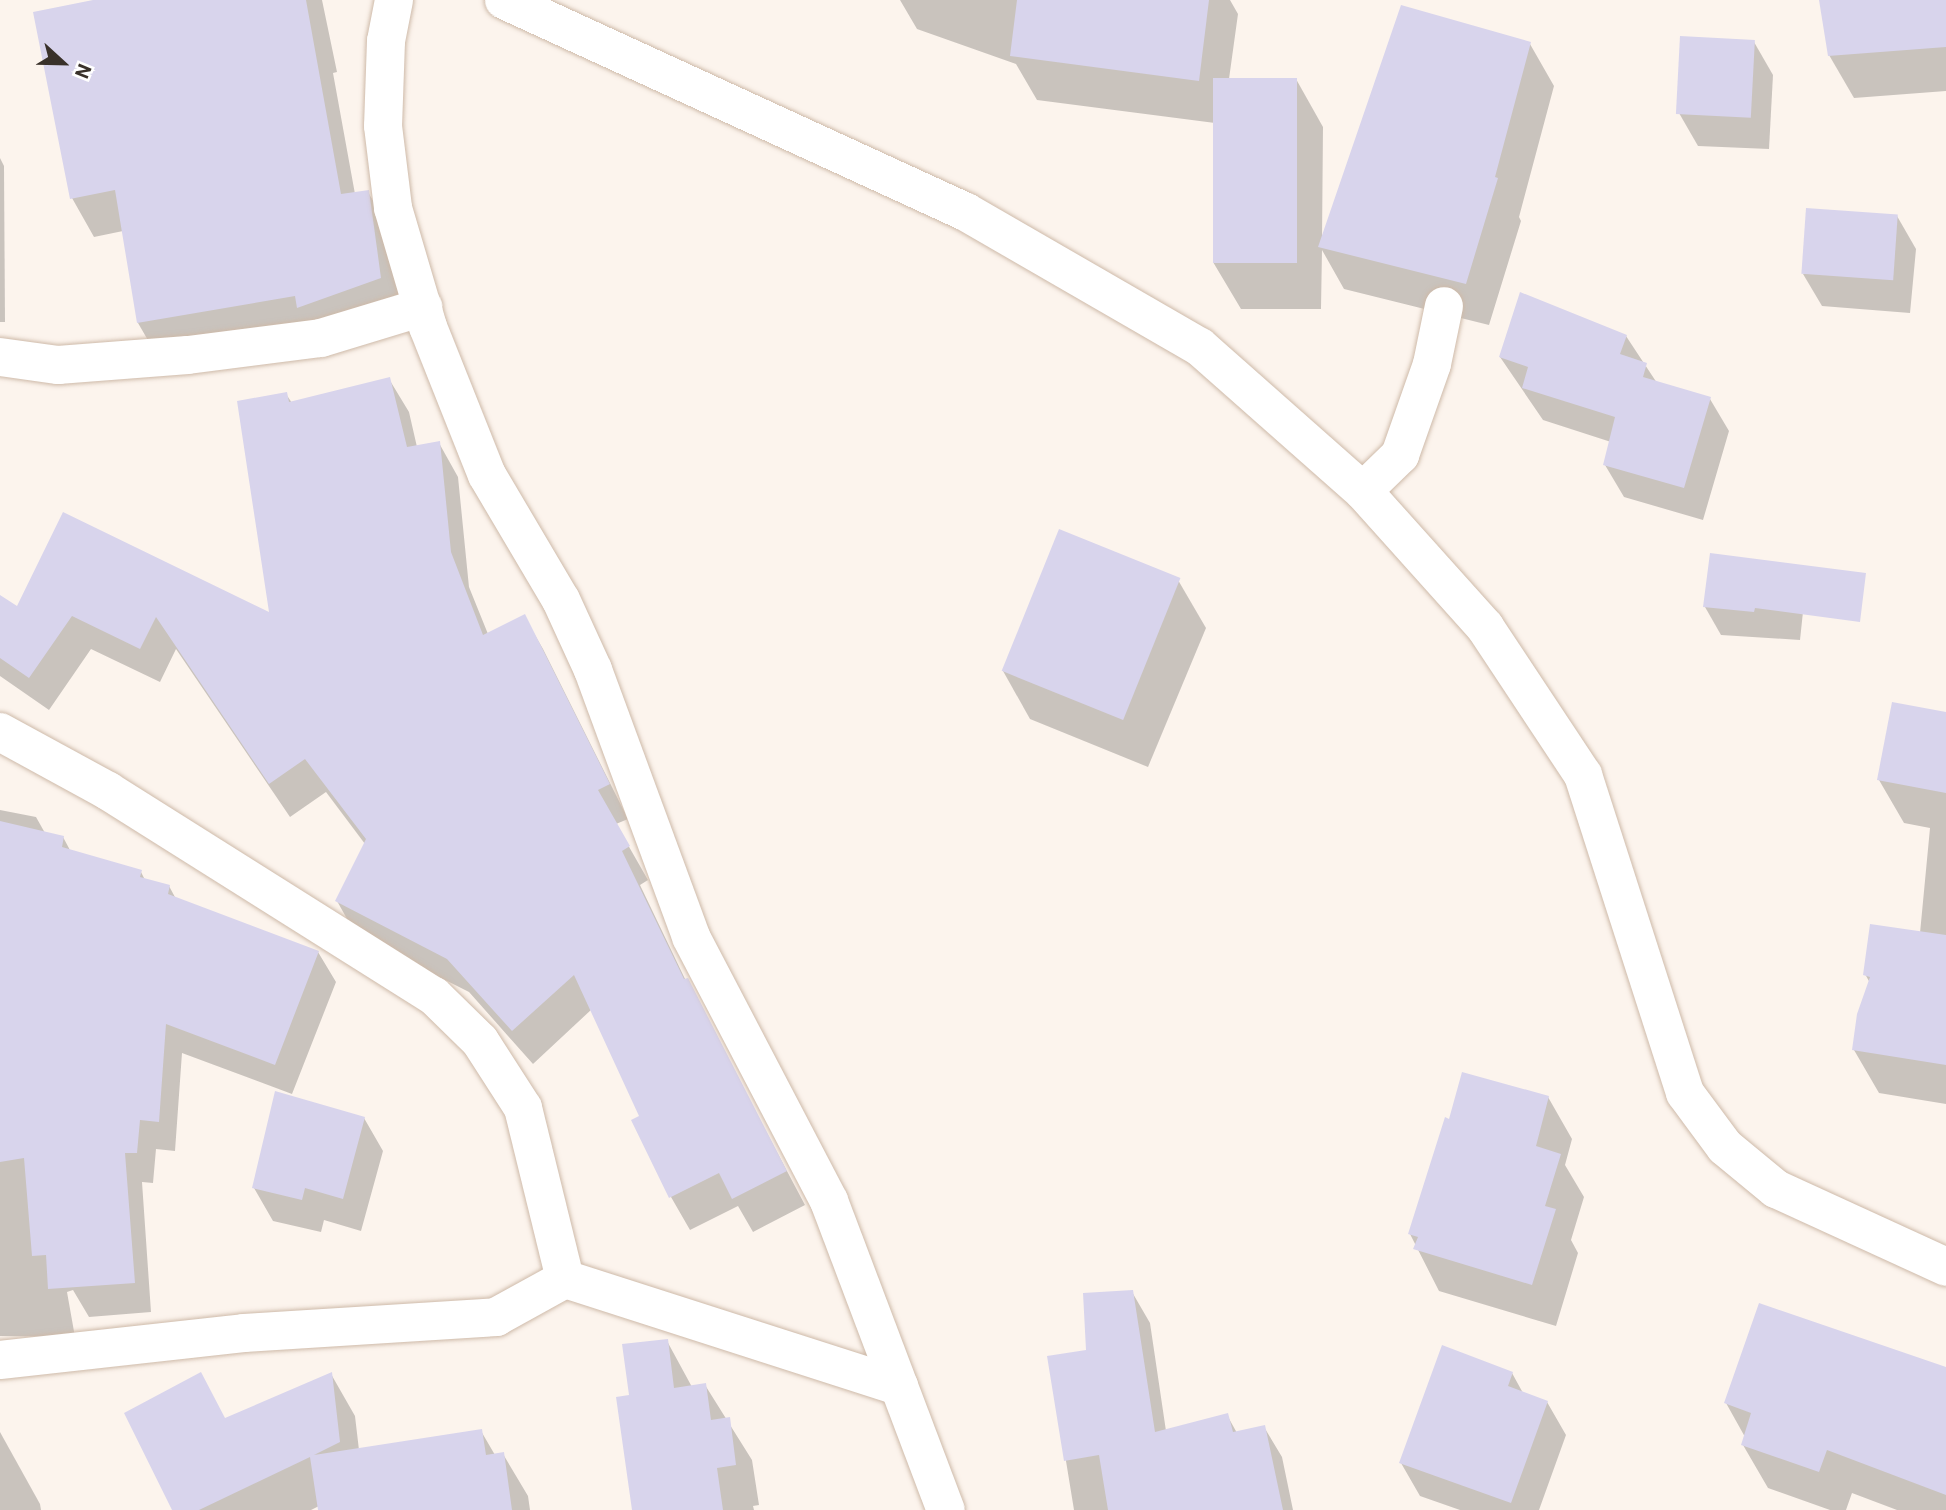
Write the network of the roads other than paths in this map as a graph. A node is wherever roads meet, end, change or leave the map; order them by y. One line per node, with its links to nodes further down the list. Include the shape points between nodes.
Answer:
1 (394, 0): 4 (street, via 386,41 383,126 393,208)
2 (504, 0): 6 (street, via 967,212 1200,347)
3 (1444, 306): 6 (street, via 1432,364 1400,455)
4 (423, 307): 5 (street, via 321,338 201,353 58,365); 11 (street, via 487,475 561,600 593,670 691,937 829,1201)
5 (0, 357)
6 (1363, 491): 8 (street, via 1485,627 1583,775 1685,1093 1725,1147 1776,1189)
7 (0, 732): 9 (street, via 108,791 434,996 480,1041 523,1108)
8 (1946, 1267)
9 (565, 1279): 10 (street, via 496,1317 244,1333); 11 (street)
10 (0, 1360)
11 (899, 1386): 12 (street)
12 (946, 1510)

